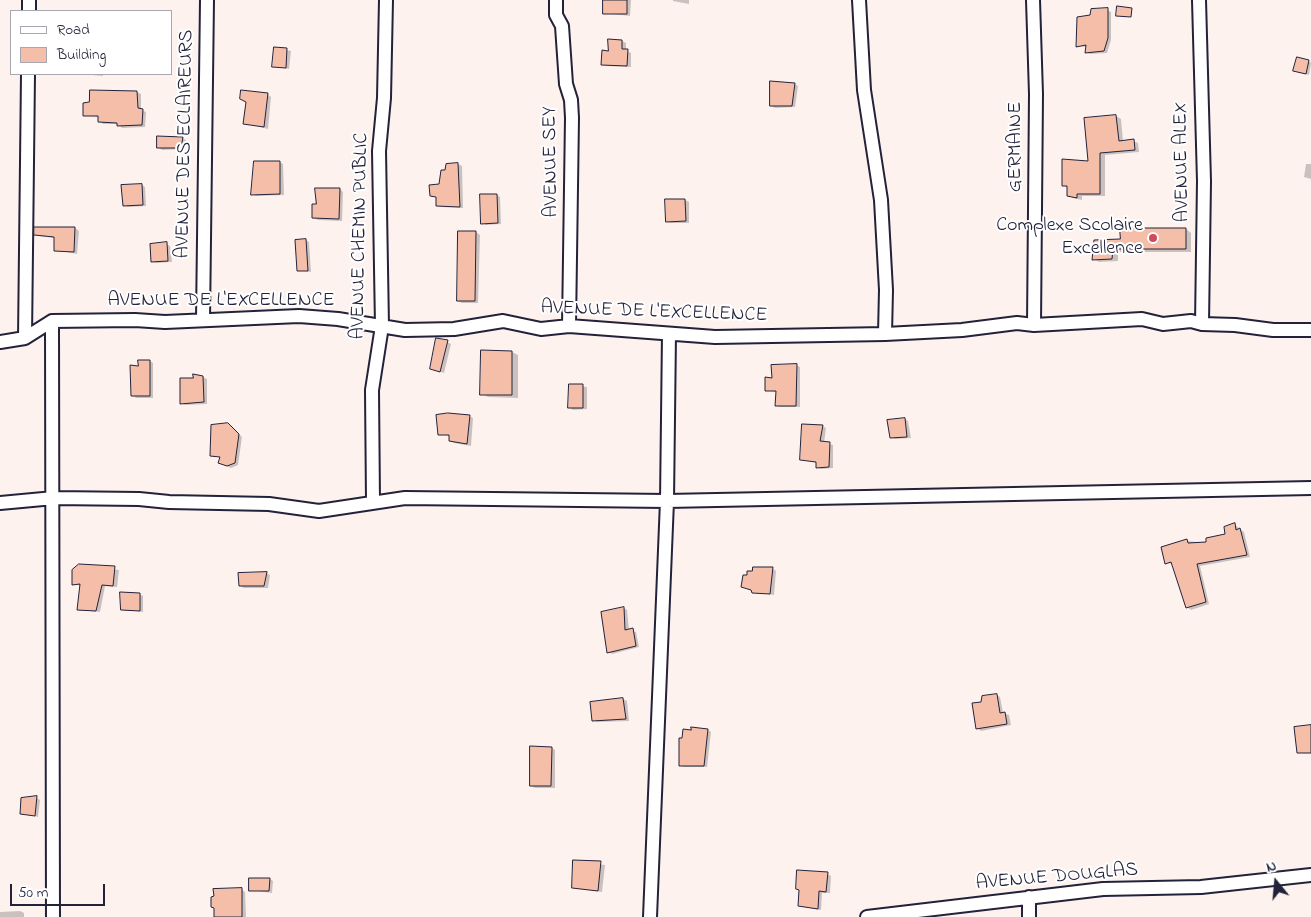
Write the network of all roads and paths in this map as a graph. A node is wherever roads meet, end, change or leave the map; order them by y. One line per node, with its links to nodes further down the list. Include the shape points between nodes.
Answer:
1 (207, 0): 8 (street, AVENUE DES ECLAIREURS)
2 (386, 0): 12 (street, AVENUE CHEMIN PUBLIC, via 384,98 379,152)
3 (556, 0): 13 (street, AVENUE SEY, via 572,118)
4 (859, 0): 16 (street, via 864,90 881,200)
5 (1033, 0): 11 (street, GERMAINE, via 1036,94)
6 (1199, 0): 10 (street, AVENUE ALEX, via 1204,181)
7 (28, 75): 17 (street)
8 (203, 319): 9 (street, AVENUE DE L'EXCELLENCE); 12 (street, AVENUE DE L'EXCELLENCE, via 299,316)
9 (52, 321): 17 (street); 20 (street)
10 (1202, 324): 11 (street, AVENUE DE L'EXCELLENCE, via 1191,321 1163,324 1142,319); 14 (street, AVENUE DE L'EXCELLENCE)
11 (1034, 325): 16 (street, AVENUE DE L'EXCELLENCE, via 1017,322 962,330)
12 (382, 326): 13 (street, AVENUE DE L'EXCELLENCE, via 405,330 454,329 503,321 541,329); 22 (street, AVENUE CHEMIN PUBLIC, via 372,390)
13 (569, 326): 15 (street, AVENUE DE L'EXCELLENCE)
14 (1311, 330)
15 (669, 334): 16 (street, AVENUE DE L'EXCELLENCE, via 715,337); 21 (street)
16 (885, 334)
17 (25, 338): 18 (street)
18 (0, 342)
19 (1311, 488): 21 (street)
20 (54, 498): 22 (street, via 269,504 319,511); 23 (street); 26 (street)
21 (667, 501): 22 (street, via 431,498); 27 (street)
22 (373, 502)
23 (0, 503)
24 (1311, 875): 25 (street, AVENUE DOUGLAS, via 1201,887 1103,889)
25 (1029, 896): 28 (street, AVENUE DOUGLAS); 29 (street)
26 (53, 917)
27 (650, 917)
28 (867, 917)
29 (1029, 917)

